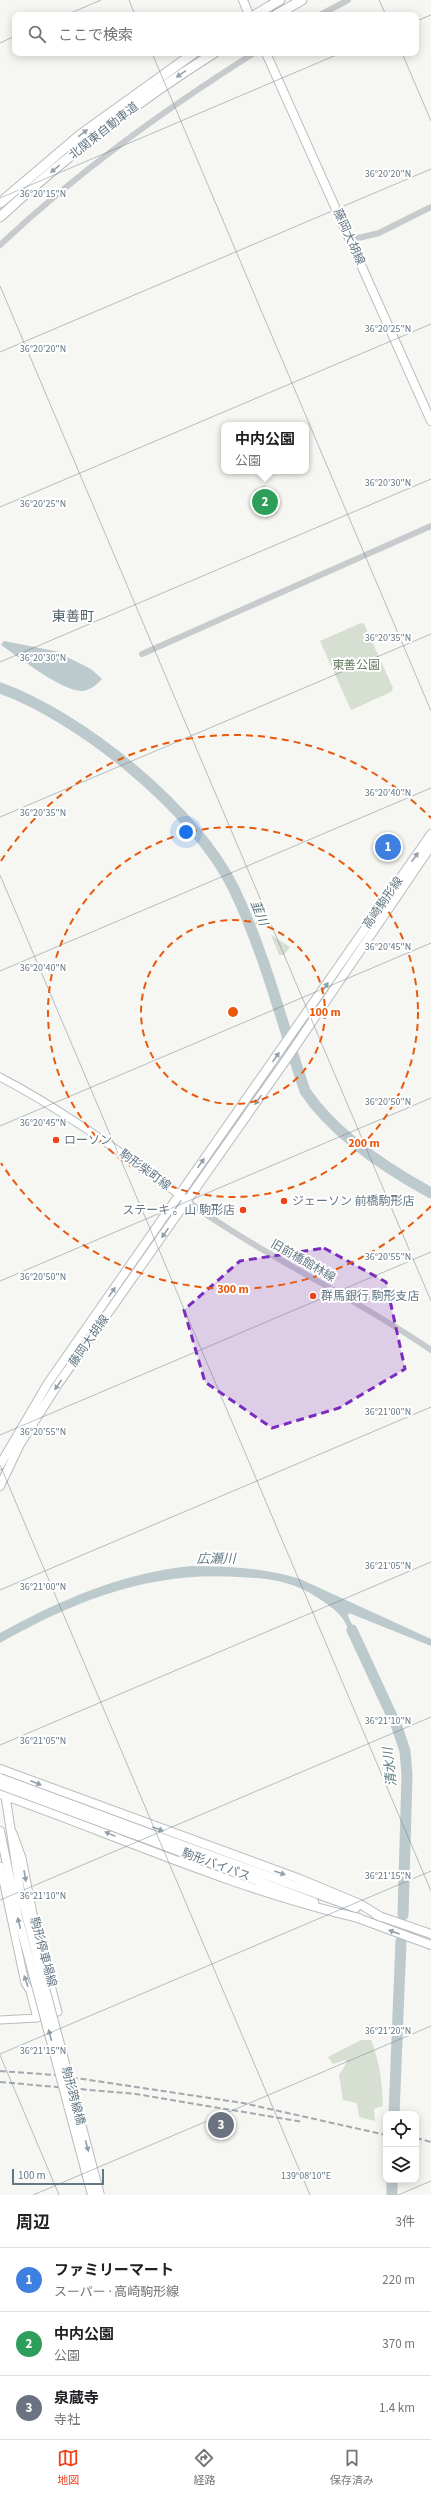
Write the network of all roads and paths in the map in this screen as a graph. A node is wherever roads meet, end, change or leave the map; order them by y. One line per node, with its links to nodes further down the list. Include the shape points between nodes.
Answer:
1 (243, 0): 5 (main road)
2 (280, 0): 6 (highway)
3 (302, 0): 7 (highway)
4 (348, 0): 8 (street)
5 (248, 12)
6 (260, 12)
7 (281, 12)
8 (326, 12)
9 (190, 56): 13 (highway, 北関東自動車道, one-way to 9, via 80,135)
10 (210, 56): 15 (highway, 北関東自動車道, one-way to 15, via 124,115)
11 (249, 56): 17 (street, via 185,96 134,133 49,201)
12 (267, 56): 16 (main road, 藤岡大胡線)
13 (0, 203)
14 (431, 207): 16 (street, via 379,232)
15 (0, 217)
16 (350, 240): 18 (main road, 藤岡大胡線)
17 (0, 245)
18 (431, 421)
19 (431, 526): 20 (street)
20 (142, 654)
21 (431, 834): 24 (main road, 高崎駒形線, one-way to 21)
22 (431, 846): 25 (main road, 高崎駒形線, one-way to 25)
23 (0, 1077): 24 (main road, 駒形柴町線, via 30,1093 115,1149)
24 (179, 1195): 25 (main road, 駒形柴町線); 27 (main road, 藤岡大胡線, one-way to 24, via 48,1383)
25 (187, 1201): 26 (street, 旧前橋館林線, via 248,1242); 28 (main road, 藤岡大胡線, one-way to 28, via 58,1384 20,1444)
26 (431, 1350)
27 (0, 1465)
28 (0, 1486)
29 (0, 1769): 31 (main road); 34 (main road, 駒形バイパス, bridge); 37 (main road, one-way to 37, via 300,1879 360,1904)
30 (0, 1785): 34 (main road, 駒形バイパス, bridge)
31 (3, 1795): 32 (main road); 38 (main road, one-way to 31, via 324,1910 242,1883)
32 (10, 1825): 41 (main road); 42 (main road, 駒形停車場線, one-way to 42, via 22,1858 58,2012)
33 (0, 1831): 35 (main road)
34 (156, 1839): 37 (main road, 駒形バイパス); 38 (main road, 駒形バイパス)
35 (2, 1855): 41 (main road, one-way to 35, via 18,1917)
36 (0, 1866): 42 (main road, 駒形停車場線, one-way to 36, via 30,1991 25,1983)
37 (381, 1917): 39 (main road, 駒形バイパス)
38 (359, 1918): 40 (main road, 駒形バイパス, one-way to 38)
39 (431, 1934)
40 (431, 1945)
41 (37, 1974): 44 (main road, 駒形跨線橋, one-way to 41, bridge); 45 (main road, 駒形跨線橋, one-way to 45, bridge)
42 (37, 2018): 43 (main road, 駒形停車場線)
43 (0, 2020)
44 (92, 2195)
45 (100, 2195)

